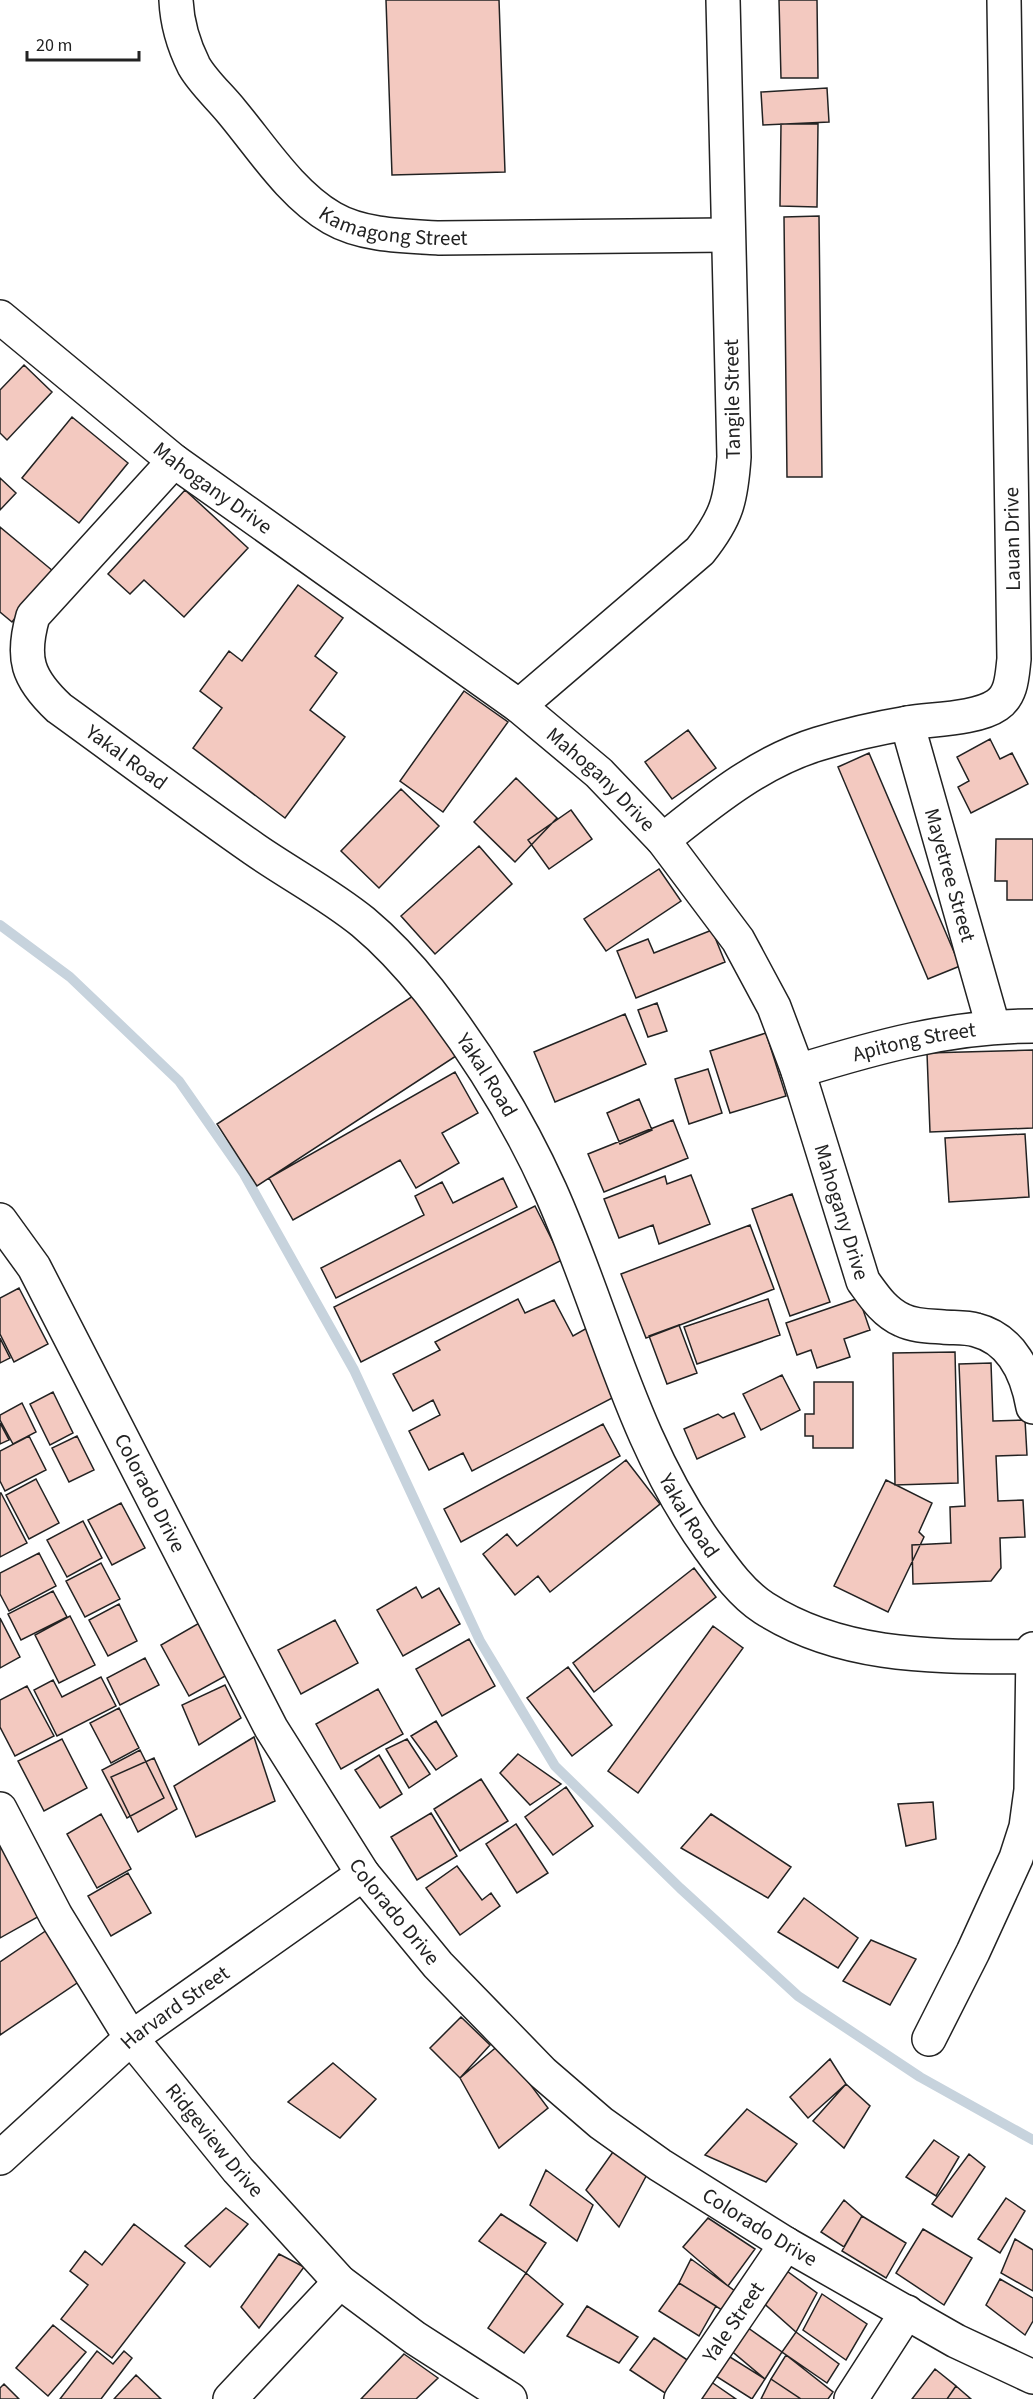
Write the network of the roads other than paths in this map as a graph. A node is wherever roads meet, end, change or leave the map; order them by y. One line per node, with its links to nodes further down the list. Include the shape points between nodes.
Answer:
1 (176, 0): 4 (street, Kamagong Street, via 183,40 195,67 308,202 334,219 366,230 440,238)
2 (723, 0): 4 (street, Tangile Street)
3 (1004, 0): 6 (street, Lauan Drive)
4 (728, 235): 8 (street, Tangile Street, via 734,458 731,493 720,527 658,589)
5 (0, 317): 7 (street, Mahogany Drive)
6 (1021, 355): 9 (street, Lauan Drive, via 1014,659 1006,698 979,712)
7 (174, 461): 8 (street, Mahogany Drive); 17 (street, Yakal Road, via 33,616 26,641 28,667 39,689 59,708 254,849 362,921 430,992 481,1063 521,1131 581,1263 630,1402 657,1463 695,1529 728,1575 762,1607 804,1628 856,1646 921,1656)
8 (519, 706): 10 (street, Mahogany Drive, via 599,773)
9 (907, 723): 10 (street, Lauan Drive, via 817,744 766,766); 11 (street, Mayetree Street)
10 (663, 840): 13 (street, Mahogany Drive, via 738,940 774,1007)
11 (993, 1026): 12 (street, Apitong Street); 13 (street, Apitong Street, via 898,1041)
12 (1033, 1026)
13 (798, 1071): 15 (street, Mahogany Drive, via 863,1281 882,1306 902,1321 976,1330 1000,1341 1018,1359)
14 (0, 1220): 19 (street, Colorado Drive, via 34,1267 271,1728)
15 (1033, 1407)
16 (1033, 1649): 17 (street)
17 (1033, 1657): 21 (street, via 1031,1790 1026,1827 973,1952)
18 (0, 1809): 20 (street, Ridgeview Drive, via 56,1916)
19 (363, 1874): 20 (street, Harvard Street); 23 (street, Colorado Drive, via 438,1965 543,2073 601,2123 660,2165)
20 (131, 2038): 22 (street, Harvard Street); 24 (street, Ridgeview Drive, via 238,2170)
21 (929, 2039)
22 (0, 2158)
23 (786, 2244): 25 (street, Colorado Drive); 29 (street, Yale Street)
24 (339, 2282): 27 (street); 28 (street, Ridgeview Drive, via 415,2338)
25 (907, 2312): 26 (street, Colorado Drive, via 956,2341); 30 (street)
26 (1033, 2377)
27 (230, 2399)
28 (510, 2399)
29 (681, 2399)
30 (851, 2399)

